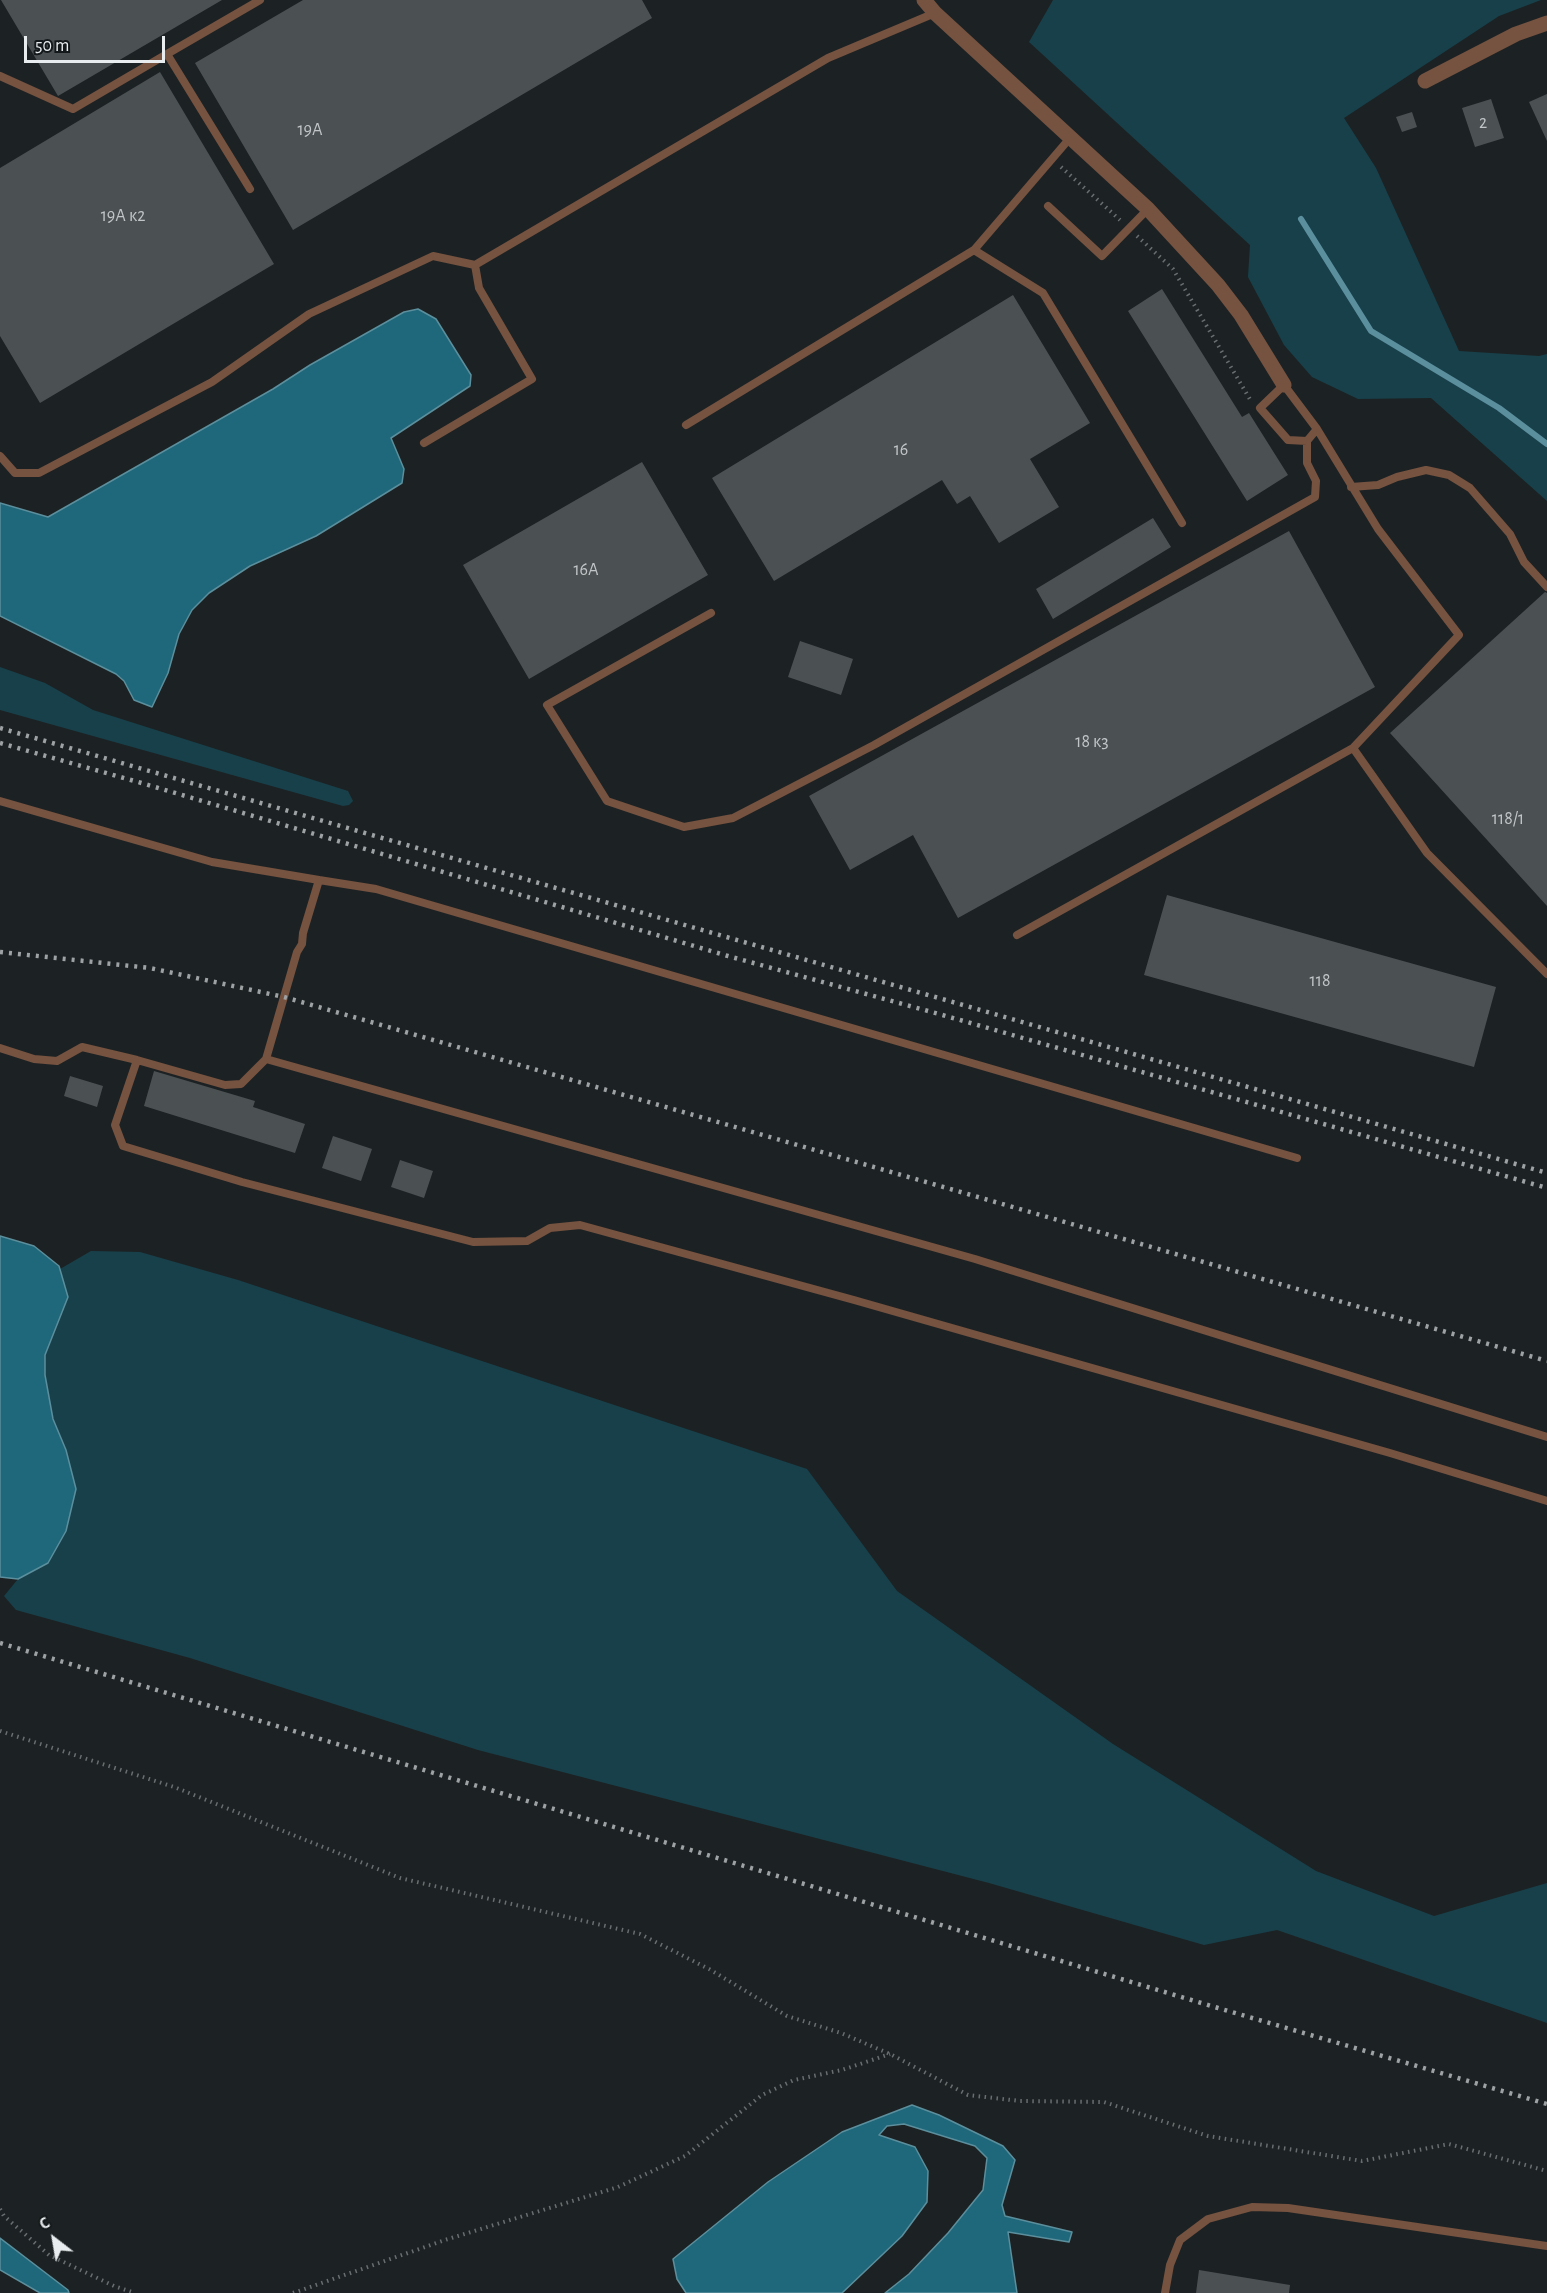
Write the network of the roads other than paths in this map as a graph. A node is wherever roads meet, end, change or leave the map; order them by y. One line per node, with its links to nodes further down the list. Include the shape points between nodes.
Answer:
1 (260, 0): 5 (lane)
2 (924, 0): 3 (street)
3 (935, 13): 8 (street); 13 (lane, via 828,58)
4 (1547, 23): 7 (street, via 1516,34)
5 (167, 54): 6 (lane, via 73,109); 9 (lane)
6 (0, 76)
7 (1425, 81)
8 (1070, 138): 11 (street); 12 (lane)
9 (250, 189)
10 (1048, 206): 11 (lane, via 1102,256)
11 (1148, 209): 14 (street, via 1218,285)
12 (974, 250): 15 (lane); 21 (lane, via 1043,293)
13 (475, 265): 18 (lane, via 479,288 532,379); 19 (lane, via 433,256 309,314 212,382 39,473 15,473)
14 (1284, 385): 16 (lane); 17 (lane, via 1260,408 1288,440)
15 (686, 425)
16 (1317, 429): 17 (lane); 20 (lane)
17 (1307, 441): 23 (lane, via 1307,463 1316,481 1315,496 874,745 733,818 684,827 607,801 547,705)
18 (424, 443)
19 (0, 456)
20 (1351, 487): 22 (lane, via 1378,485 1426,470 1449,475 1470,488 1510,534 1524,562); 24 (lane, via 1459,635)
21 (1182, 523)
22 (1547, 588)
23 (711, 613)
24 (1353, 747): 27 (lane); 28 (lane, via 1428,853)
25 (0, 801): 26 (lane, via 212,862)
26 (319, 880): 30 (lane); 32 (lane, via 376,889)
27 (1017, 935)
28 (1547, 974)
29 (0, 1048): 31 (lane, via 34,1059 57,1061 82,1047)
30 (266, 1059): 31 (lane, via 241,1084 225,1085); 33 (lane, via 975,1259)
31 (137, 1060): 34 (lane, via 115,1125 123,1146 253,1185 473,1242 527,1241 550,1228 580,1225 877,1306)
32 (1297, 1158)
33 (1547, 1437)
34 (1547, 1501)
35 (1547, 2246): 36 (lane, via 1252,2206 1208,2219 1180,2240)
36 (1165, 2293)

